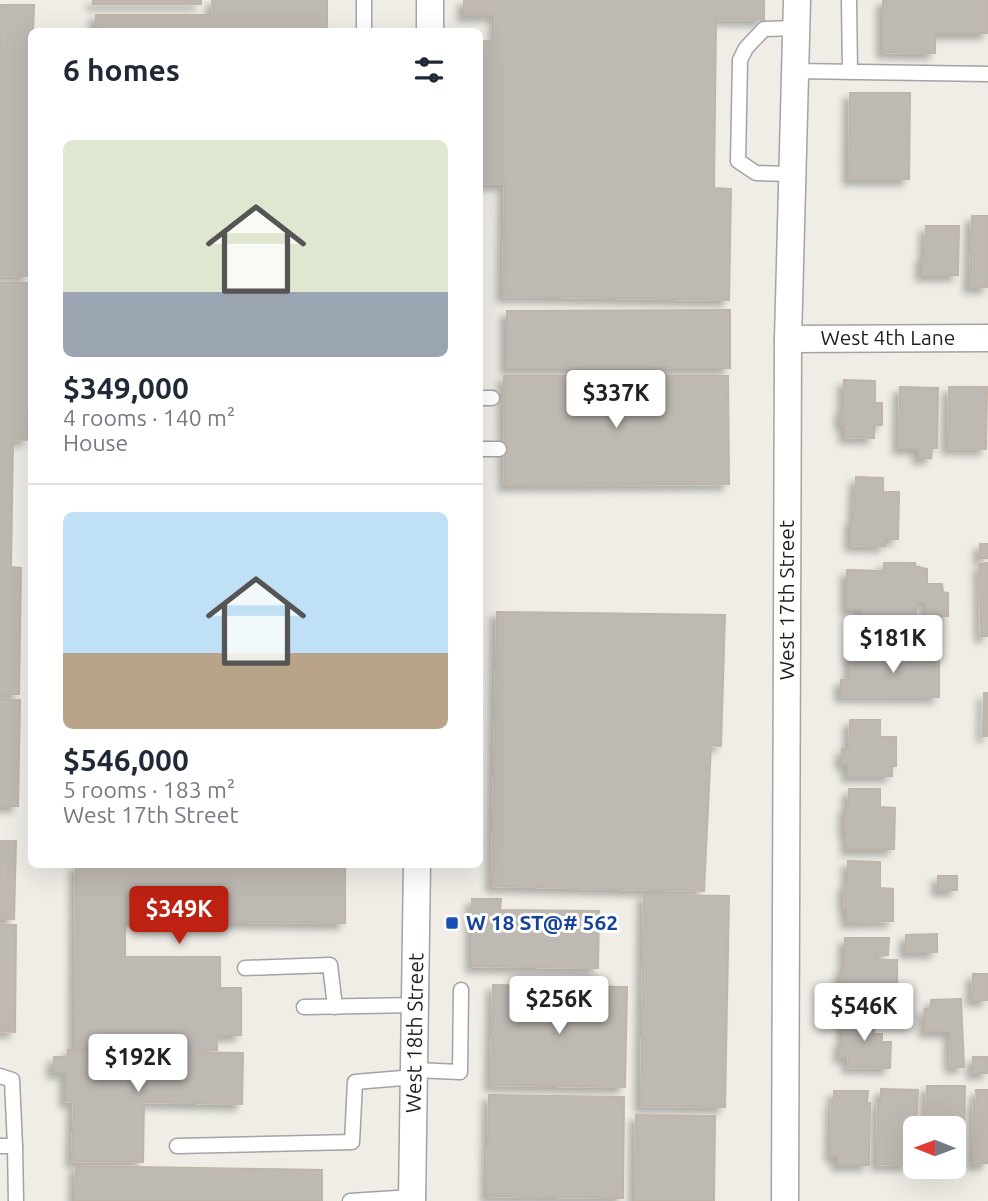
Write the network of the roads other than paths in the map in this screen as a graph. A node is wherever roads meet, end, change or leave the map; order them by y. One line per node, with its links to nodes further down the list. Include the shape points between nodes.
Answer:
1 (364, 0): 5 (lane)
2 (430, 0): 6 (street)
3 (797, 0): 7 (street, West 17th Street)
4 (849, 0): 9 (lane)
5 (364, 28)
6 (430, 28)
7 (797, 28): 8 (street, West 17th Street); 11 (lane, via 764,29 740,60 738,161 756,173)
8 (796, 71): 9 (lane); 11 (street, West 17th Street)
9 (850, 72): 10 (lane)
10 (988, 74)
11 (793, 174): 13 (street, West 17th Street)
12 (988, 338): 13 (street, West 4th Lane)
13 (788, 339): 29 (street, West 17th Street)
14 (483, 449): 15 (lane)
15 (499, 449)
16 (417, 868): 19 (street, West 18th Street)
17 (245, 968): 21 (lane, via 330,965)
18 (461, 990): 22 (lane, via 460,1072)
19 (416, 1005): 21 (lane); 22 (street, West 18th Street)
20 (304, 1007): 21 (lane)
21 (335, 1007)
22 (415, 1074): 25 (lane, via 355,1082 352,1142); 26 (street, West 18th Street)
23 (0, 1076): 24 (lane, via 12,1080)
24 (8, 1146): 27 (lane)
25 (177, 1146)
26 (412, 1199): 28 (lane)
27 (16, 1201)
28 (350, 1201)
29 (785, 1201)

